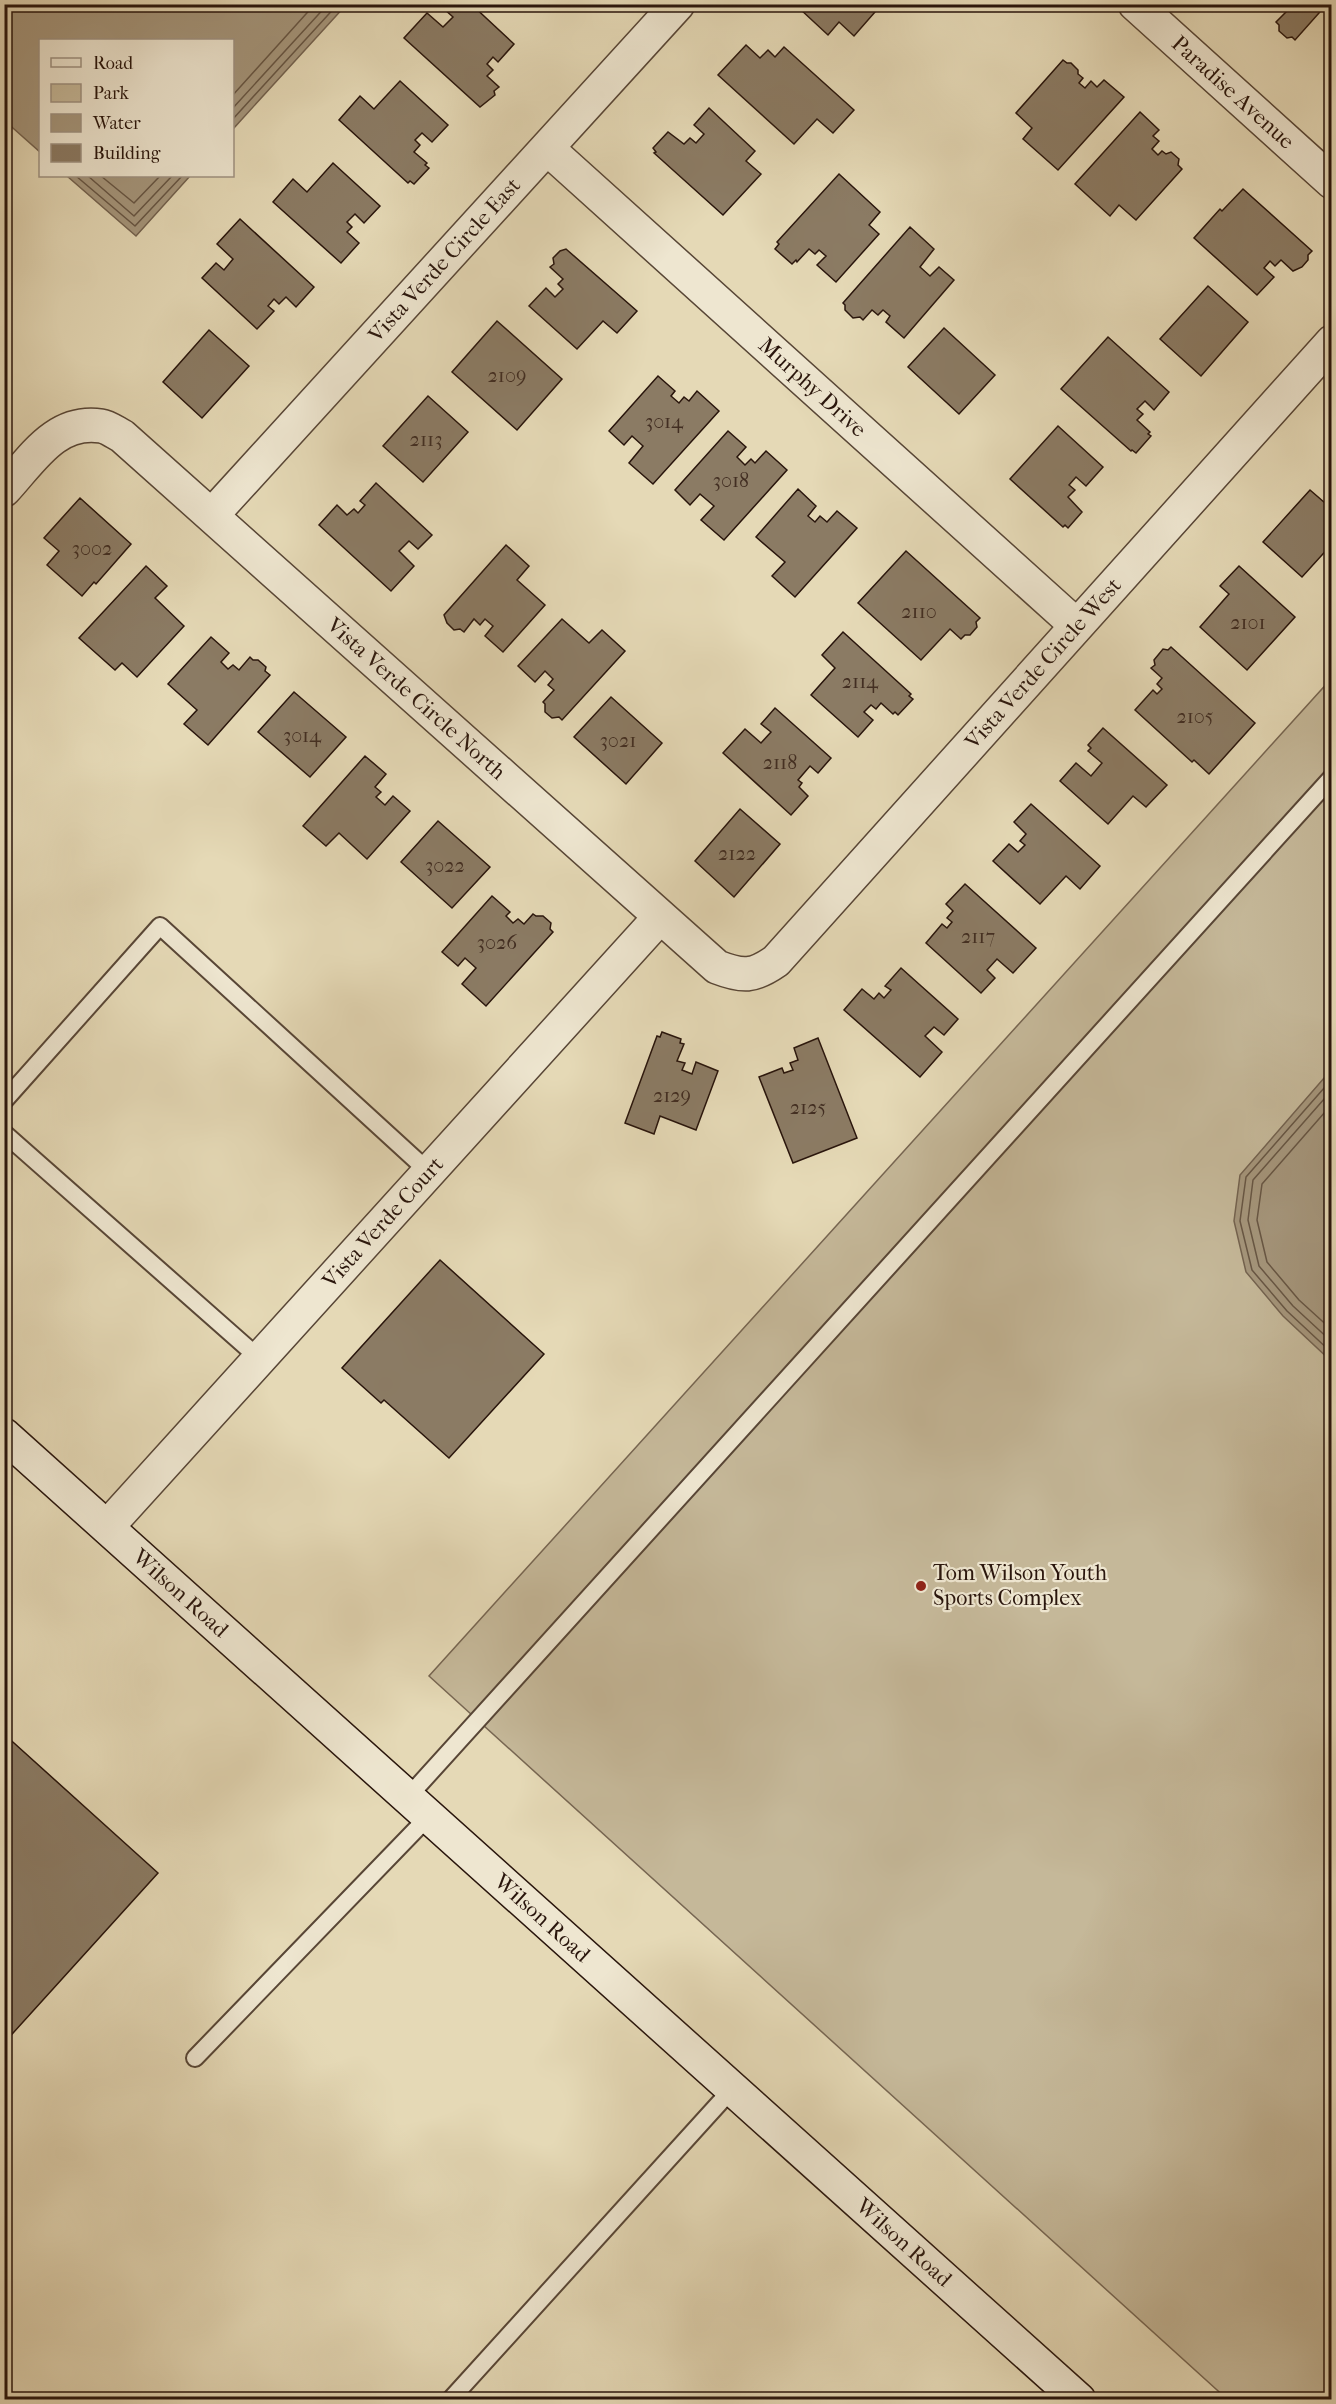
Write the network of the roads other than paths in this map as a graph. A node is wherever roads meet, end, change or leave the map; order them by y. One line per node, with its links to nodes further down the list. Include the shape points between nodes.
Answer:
1 (678, 4): 3 (street, Vista Verde Circle East)
2 (1135, 4): 4 (street, Paradise Avenue)
3 (548, 149): 7 (street, Vista Verde Circle East); 8 (street, Murphy Drive)
4 (1332, 182)
5 (1332, 342): 8 (street, Vista Verde Circle West)
6 (4, 490): 7 (street, Vista Verde Circle North, via 66,428 103,426 122,436)
7 (212, 515): 10 (street, Vista Verde Circle North)
8 (1076, 625): 11 (street, Vista Verde Circle West, via 776,961 761,972)
9 (1332, 777): 18 (lane)
10 (660, 917): 11 (street, Vista Verde Circle North, via 717,967); 14 (street, Vista Verde Court)
11 (748, 975)
12 (4, 1101): 14 (lane, via 160,926)
13 (4, 1133): 15 (lane)
14 (429, 1172): 15 (street, Vista Verde Court)
15 (260, 1359): 17 (street, Vista Verde Court)
16 (4, 1435): 17 (street, Wilson Road)
17 (107, 1527): 18 (street, Wilson Road)
18 (418, 1806): 19 (lane); 20 (street, Wilson Road)
19 (195, 2058)
20 (732, 2088): 21 (lane); 22 (street, Wilson Road)
21 (450, 2400)
22 (1079, 2400)

